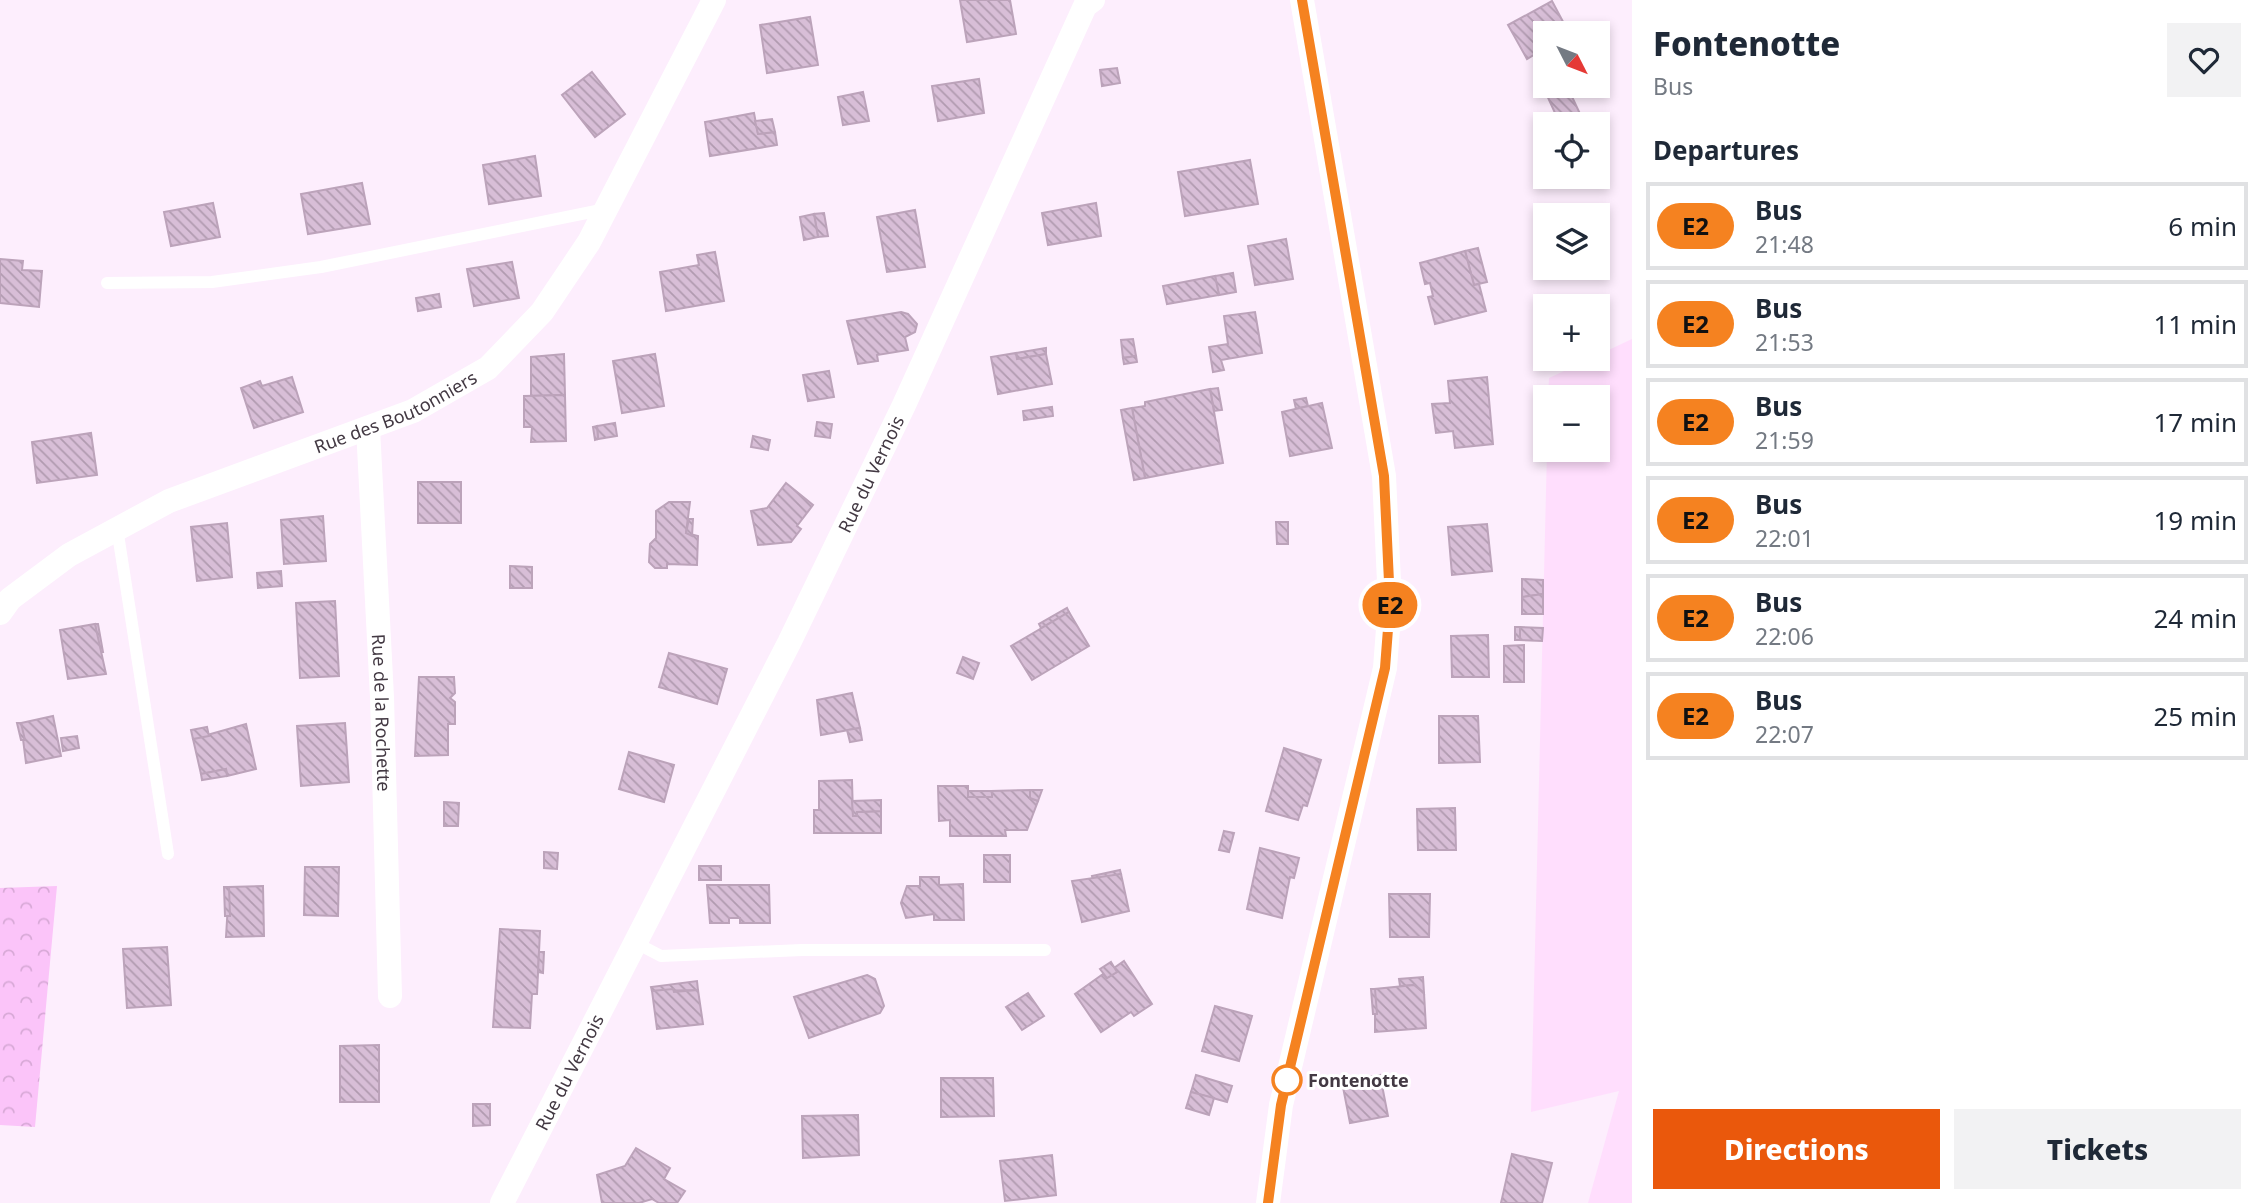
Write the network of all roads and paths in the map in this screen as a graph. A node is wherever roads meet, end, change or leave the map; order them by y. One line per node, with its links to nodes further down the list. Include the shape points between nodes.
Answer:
1 (714, 0): 4 (street, Rue des Boutonniers)
2 (1093, 0): 10 (street, Rue du Vernois, via 1085,6 904,405 789,643)
3 (1302, 0): 14 (street, via 1384,476 1390,603 1385,668 1281,1105)
4 (606, 209): 5 (lane, via 321,267 212,282); 6 (street, Rue des Boutonniers, via 542,312 488,368 413,411)
5 (107, 283)
6 (368, 428): 7 (street, Rue des Boutonniers, via 169,501); 12 (street, Rue de la Rochette, via 382,698)
7 (117, 528): 8 (street, Rue des Boutonniers, via 69,555 10,599); 9 (lane)
8 (0, 613)
9 (168, 854)
10 (636, 943): 11 (lane, via 661,956 802,950); 13 (street, Rue du Vernois)
11 (1045, 950)
12 (390, 996)
13 (502, 1203)
14 (1268, 1203)

